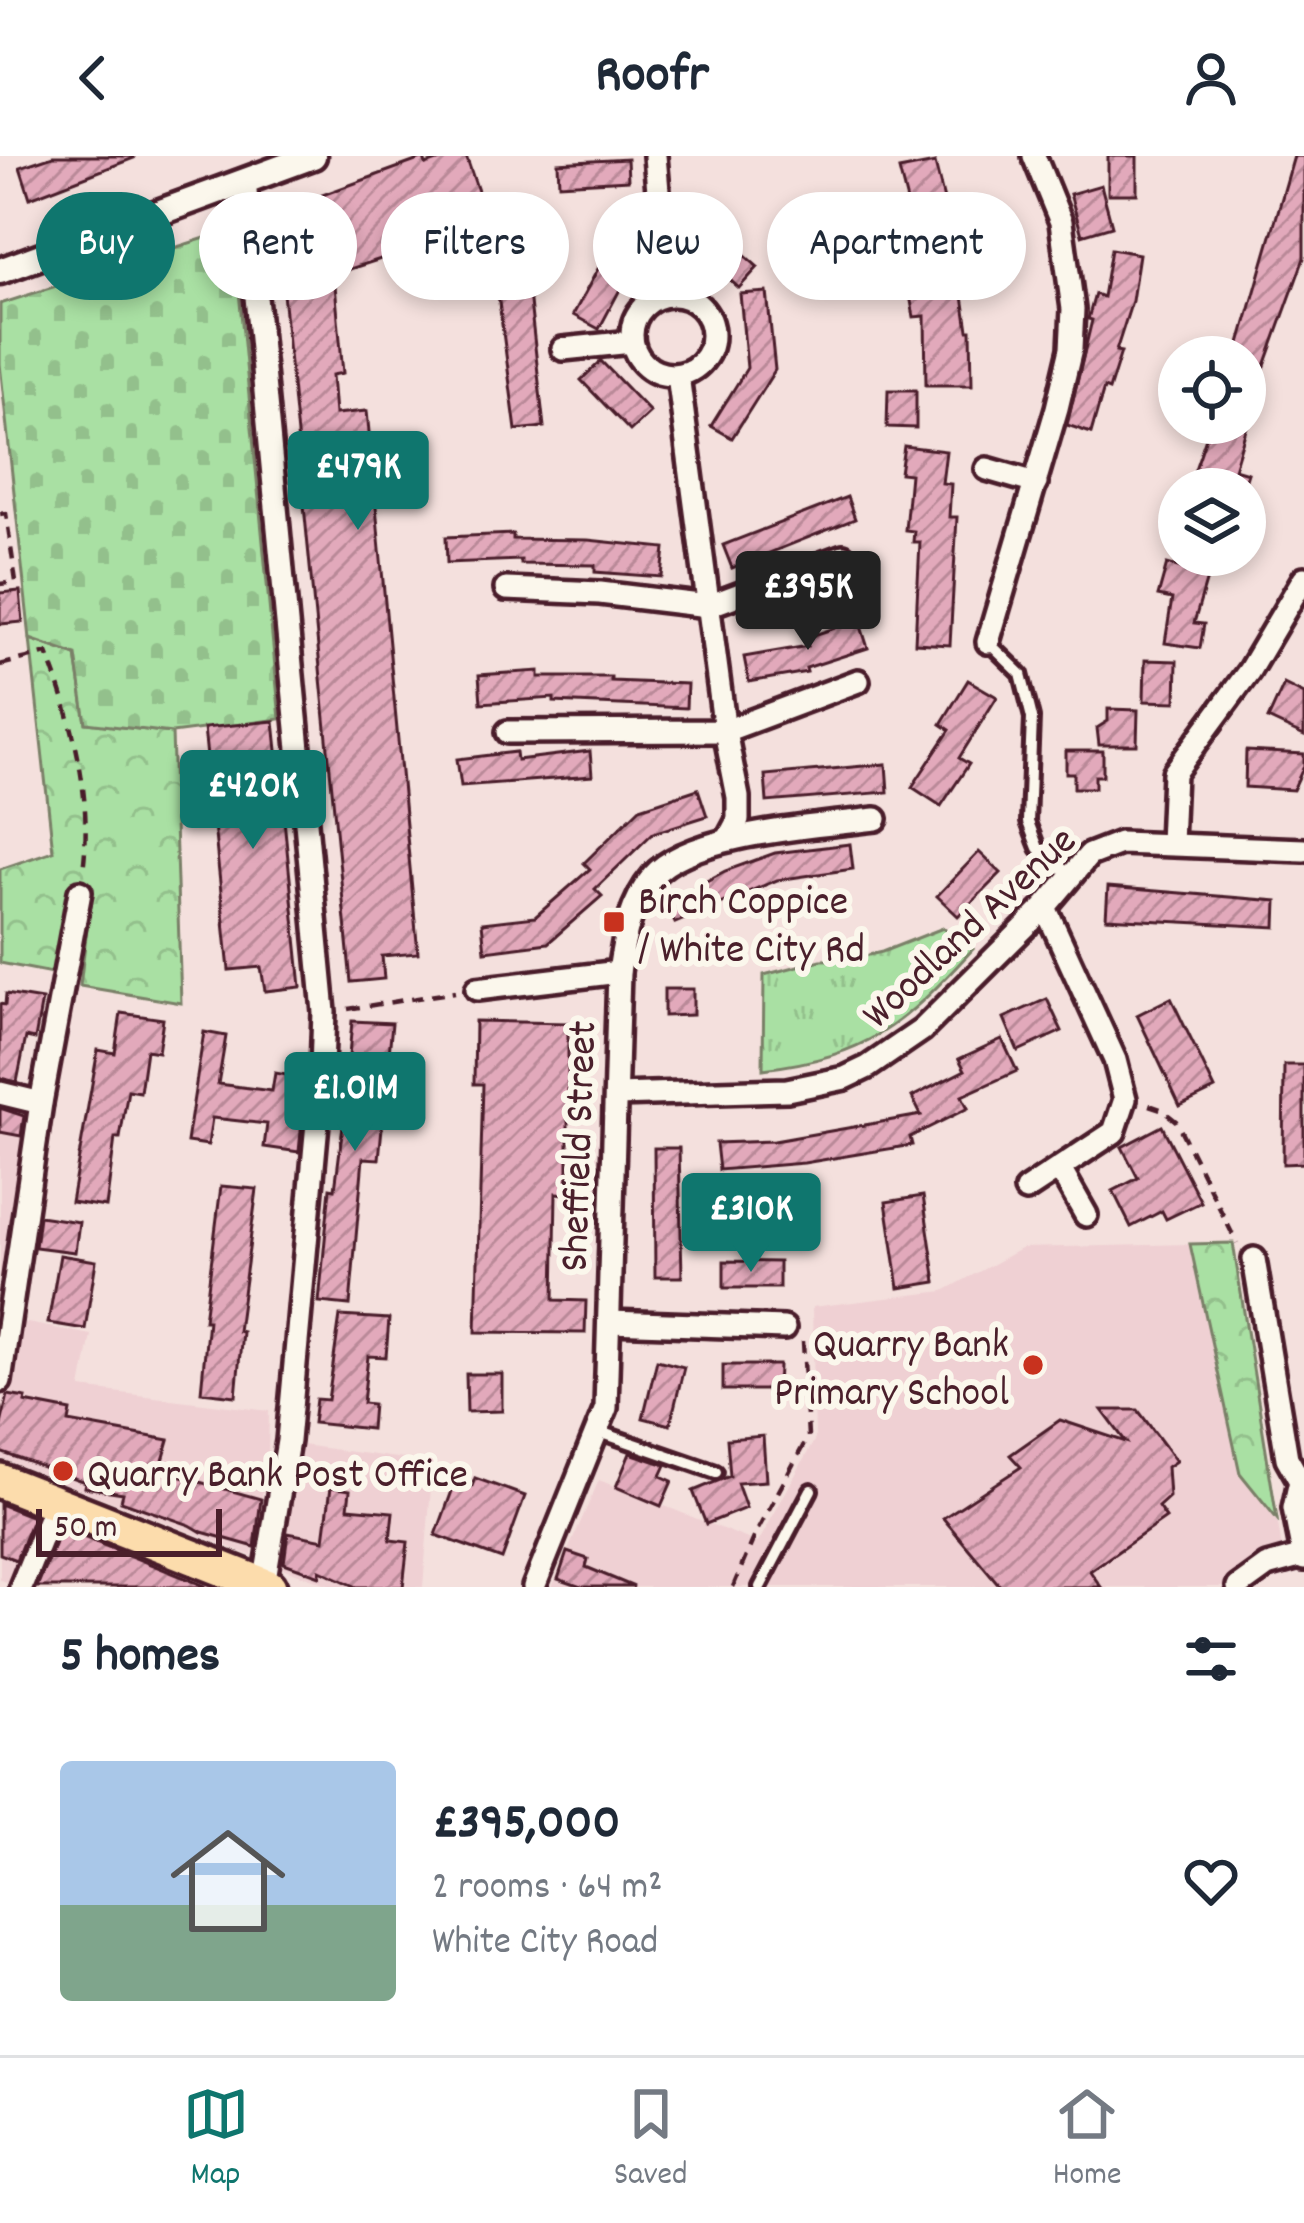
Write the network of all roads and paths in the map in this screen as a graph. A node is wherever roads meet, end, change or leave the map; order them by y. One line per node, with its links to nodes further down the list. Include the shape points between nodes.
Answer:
1 (313, 156): 4 (street)
2 (655, 156): 6 (street)
3 (1034, 156): 14 (street, via 1060,222 1072,309 1071,349)
4 (281, 162): 5 (street)
5 (245, 182): 7 (street); 35 (street)
6 (658, 192)
7 (0, 272)
8 (651, 300): 10 (street, via 632,326)
9 (690, 300): 12 (street, via 710,321 712,338 707,356)
10 (632, 342): 11 (street); 12 (street, via 648,368)
11 (563, 350)
12 (678, 375): 20 (street)
13 (987, 469): 14 (street)
14 (1036, 483): 21 (street)
15 (0, 514): 18 (path, via 6,513 16,582)
16 (843, 556): 20 (street)
17 (1304, 578): 28 (street, via 1174,773)
18 (0, 584)
19 (506, 590): 20 (street)
20 (708, 606): 24 (street)
21 (988, 642): 30 (lane, via 1021,674 1032,718 1028,822 1038,848)
22 (0, 665): 31 (path, via 47,653 69,710 85,854)
23 (858, 681): 24 (street)
24 (725, 731): 25 (street); 27 (street, via 738,796)
25 (508, 732)
26 (876, 819): 27 (street, Sheffield Street)
27 (729, 837): 33 (street, Sheffield Street, via 650,879 625,933)
28 (1171, 843): 29 (street, Woodland Avenue); 30 (street, Woodland Avenue, via 1120,843 1089,855)
29 (1304, 850)
30 (1071, 876): 32 (street, Woodland Avenue)
31 (80, 892): 39 (street)
32 (1045, 907): 37 (street, Woodland Avenue, via 922,1030 856,1072 787,1090); 38 (street)
33 (619, 972): 34 (street); 37 (street, Sheffield Street)
34 (477, 988): 35 (path)
35 (324, 1012): 54 (street, via 288,1441)
36 (0, 1094): 39 (street)
37 (616, 1094): 44 (street, Sheffield Street)
38 (1125, 1099): 40 (street, via 1114,1132); 43 (path, via 1176,1121 1220,1213)
39 (41, 1103): 46 (street)
40 (1060, 1169): 41 (street); 42 (street)
41 (1026, 1190)
42 (1086, 1214)
43 (1254, 1259): 49 (street, via 1287,1458)
44 (609, 1322): 45 (street, Sheffield Street); 47 (street, Sheffield Street, via 606,1408)
45 (784, 1328): 57 (path, via 802,1325 808,1437)
46 (0, 1382)
47 (597, 1431): 48 (lane); 56 (street, Sheffield Street)
48 (716, 1472)
49 (1302, 1479): 53 (street, via 1294,1508)
50 (0, 1481): 52 (main road)
51 (811, 1490): 58 (lane)
52 (55, 1503): 54 (main road); 55 (street)
53 (1304, 1558): 59 (street, via 1267,1566)
54 (266, 1586)
55 (21, 1587)
56 (534, 1587)
57 (733, 1587)
58 (760, 1587)
59 (1238, 1587)

